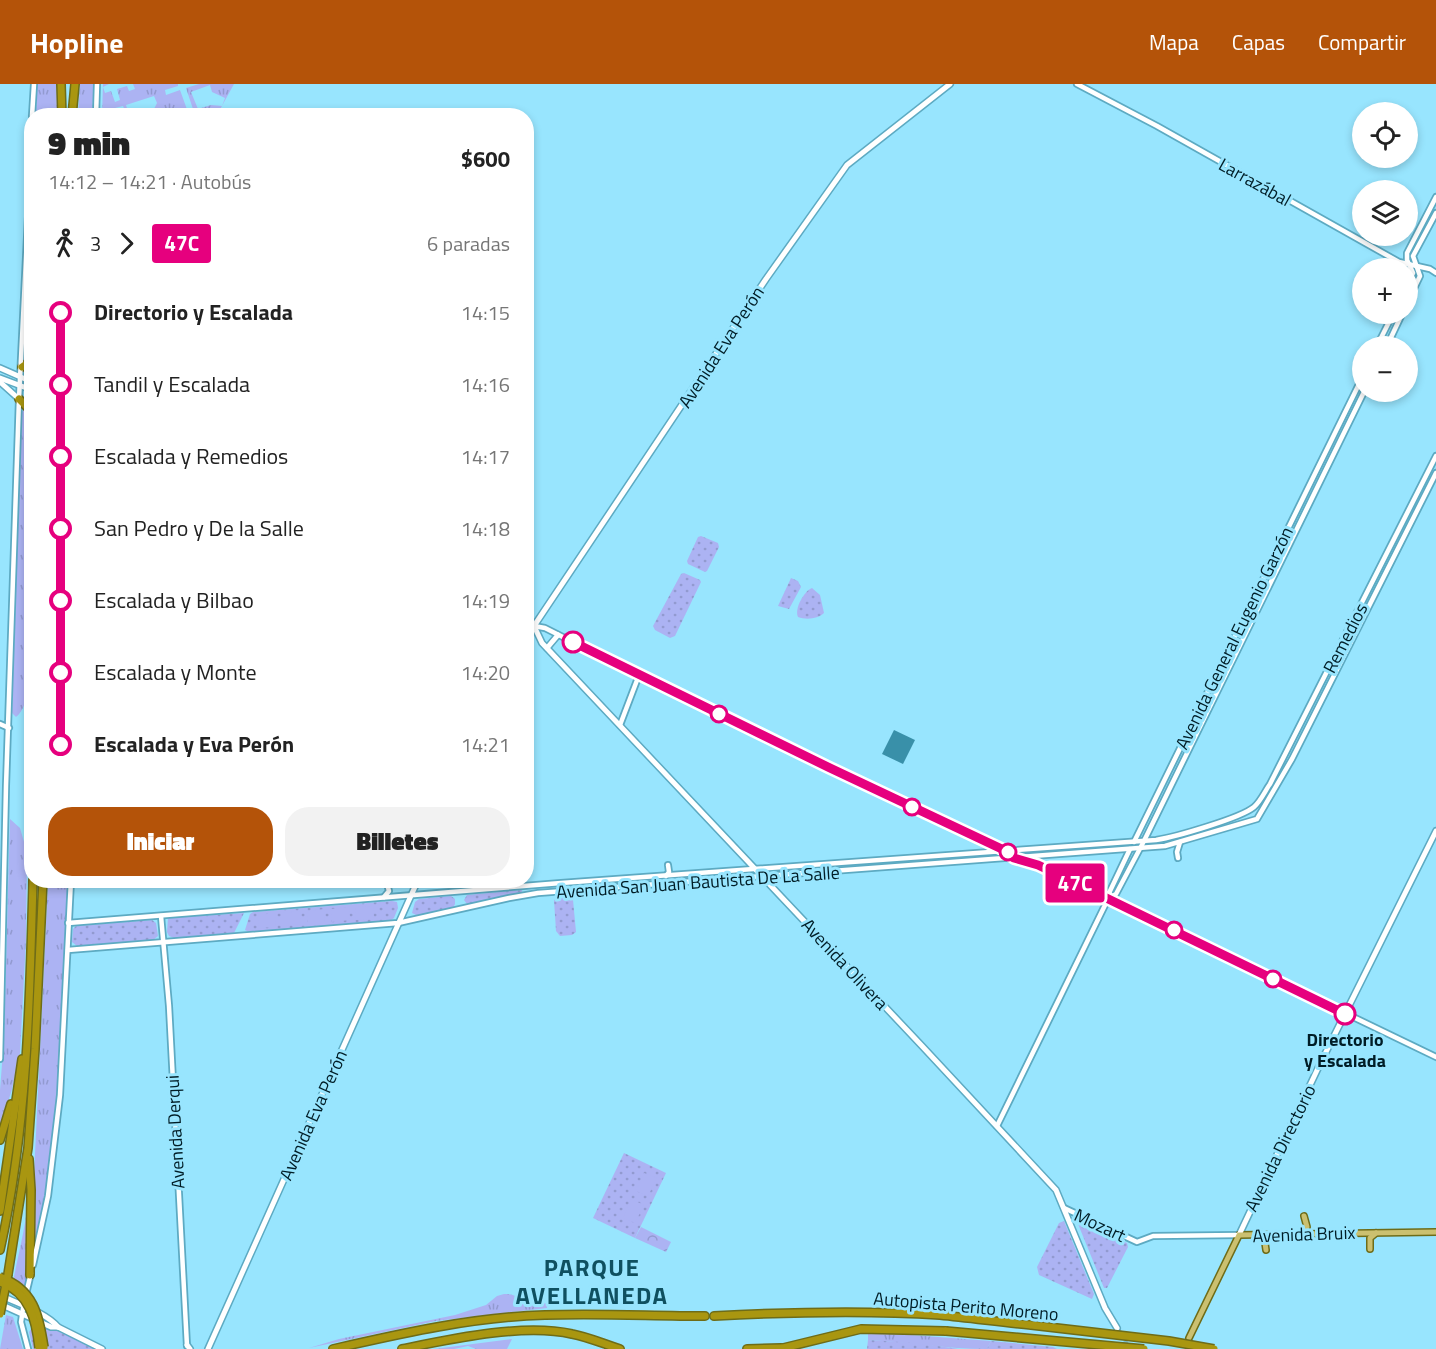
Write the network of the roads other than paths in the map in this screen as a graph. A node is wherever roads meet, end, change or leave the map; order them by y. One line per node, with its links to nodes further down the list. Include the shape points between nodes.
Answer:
1 (34, 84): 7 (street)
2 (62, 84): 8 (highway)
3 (75, 84): 9 (highway)
4 (97, 84): 10 (street)
5 (950, 84): 32 (main road, Avenida Eva Perón, via 847,165)
6 (1077, 84): 13 (street, Larrazábal)
7 (32, 108)
8 (62, 108)
9 (73, 108)
10 (96, 108)
11 (1436, 197): 14 (street, via 1407,253)
12 (1436, 213): 15 (street)
13 (1392, 258)
14 (1408, 258)
15 (1414, 258)
16 (1418, 266): 17 (street, Larrazábal)
17 (1436, 273)
18 (24, 320): 19 (street)
19 (22, 366): 21 (street)
20 (0, 368): 21 (main road)
21 (21, 378): 22 (main road); 24 (street)
22 (24, 379)
23 (0, 380): 24 (main road); 27 (main road)
24 (20, 386): 25 (main road); 27 (street)
25 (24, 387)
26 (1352, 398): 44 (street, Avenida General Eugenio Garzón)
27 (19, 399): 29 (highway); 38 (street)
28 (1359, 402): 43 (street, Avenida General Eugenio Garzón)
29 (24, 404)
30 (1436, 456): 39 (street, Remedios, via 1275,774 1258,803)
31 (1436, 473): 40 (street, Remedios, via 1292,759)
32 (534, 626): 33 (street); 34 (main road, Avenida Olivera)
33 (558, 635): 34 (main road); 35 (street)
34 (547, 648): 37 (main road, Avenida Olivera)
35 (639, 675): 37 (street); 42 (street)
36 (0, 724): 38 (street)
37 (620, 725): 53 (main road, Avenida Olivera)
38 (9, 728): 66 (street)
39 (1244, 812): 43 (street, Avenida San Juan Bautista De La Salle, via 1172,837)
40 (1257, 819): 45 (street, Avenida San Juan Bautista De La Salle)
41 (1436, 831): 74 (main road, Avenida Directorio)
42 (981, 839): 48 (street); 49 (street, via 984,847)
43 (1144, 841): 44 (street, Avenida San Juan Bautista De La Salle); 46 (street, Avenida General Eugenio Garzón)
44 (1134, 842): 47 (street, Avenida General Eugenio Garzón); 48 (street, Avenida San Juan Bautista De La Salle)
45 (1180, 842): 46 (street, Avenida San Juan Bautista De La Salle); 51 (street)
46 (1140, 848): 47 (street, Avenida San Juan Bautista De La Salle); 65 (street, Avenida General Eugenio Garzón, via 1116,894)
47 (1130, 849): 50 (street, Avenida San Juan Bautista De La Salle); 65 (street, Avenida General Eugenio Garzón)
48 (1006, 851): 49 (street, Avenida San Juan Bautista De La Salle); 50 (street)
49 (980, 853): 53 (street, Avenida San Juan Bautista De La Salle)
50 (1014, 858): 55 (street, Avenida San Juan Bautista De La Salle); 65 (street, via 1038,865)
51 (1178, 858)
52 (668, 866): 54 (street)
53 (755, 869): 54 (street, Avenida San Juan Bautista De La Salle); 55 (main road, Avenida Olivera)
54 (666, 876): 56 (street, Avenida San Juan Bautista De La Salle)
55 (763, 877): 69 (street, Avenida San Juan Bautista De La Salle, via 538,893); 79 (main road, Avenida Olivera)
56 (534, 886)
57 (33, 888): 75 (highway)
58 (43, 888): 81 (highway)
59 (70, 888): 68 (street)
60 (388, 888): 64 (street)
61 (414, 888): 63 (main road, Avenida Eva Perón)
62 (505, 888): 63 (street, Avenida San Juan Bautista De La Salle)
63 (411, 895): 64 (street, Avenida San Juan Bautista De La Salle); 69 (main road, Avenida Eva Perón)
64 (384, 897): 67 (street, Avenida San Juan Bautista De La Salle)
65 (1108, 899): 74 (street); 79 (street, Avenida General Eugenio Garzón)
66 (2, 912): 72 (street)
67 (161, 916): 68 (street, Avenida San Juan Bautista De La Salle); 71 (street, Avenida Derqui)
68 (68, 923): 73 (street)
69 (398, 923): 71 (street, Avenida San Juan Bautista De La Salle); 112 (main road, Avenida Eva Perón)
70 (0, 943): 72 (street)
71 (164, 943): 73 (street, Avenida San Juan Bautista De La Salle); 108 (street, Avenida Derqui)
72 (2, 950): 77 (street)
73 (68, 950): 94 (street, via 60,1095 48,1196)
74 (1345, 1014): 76 (street); 88 (main road, Avenida Directorio)
75 (26, 1042): 78 (highway); 91 (highway, via 15,1170)
76 (1436, 1057)
77 (0, 1059)
78 (16, 1087): 80 (highway); 83 (highway)
79 (997, 1126): 82 (main road, Avenida Olivera, via 1056,1190)
80 (0, 1140)
81 (28, 1148): 94 (highway); 101 (highway, bridge)
82 (1064, 1208): 90 (street, Mozart); 105 (main road, Avenida Olivera)
83 (0, 1211)
84 (1304, 1216): 87 (main road, via 1307,1227)
85 (1377, 1232): 86 (main road, Avenida Bruix); 87 (main road, Avenida Bruix); 93 (main road, via 1370,1238)
86 (1436, 1232)
87 (1296, 1234): 89 (main road, Avenida Bruix)
88 (1239, 1235): 89 (main road, Avenida Bruix); 90 (street, Avenida Bruix, via 1153,1236); 106 (main road, Avenida Directorio)
89 (1272, 1235): 92 (main road, via 1265,1243)
90 (1137, 1242)
91 (0, 1250)
92 (1266, 1250)
93 (1370, 1250)
94 (30, 1275): 99 (street)
95 (0, 1277): 107 (highway, bridge, via 31,1300 40,1318)
96 (0, 1282): 107 (highway, bridge, via 28,1303)
97 (0, 1295): 99 (main road)
98 (0, 1304): 100 (main road)
99 (23, 1306): 100 (street); 104 (main road)
100 (21, 1313): 104 (main road); 110 (street)
101 (0, 1314)
102 (705, 1316): 113 (highway, via 545,1315 396,1334)
103 (714, 1316): 118 (highway, Autopista Perito Moreno, bridge, via 828,1312 940,1315)
104 (58, 1327): 111 (main road)
105 (1117, 1328)
106 (1190, 1338)
107 (42, 1348)
108 (188, 1348)
109 (780, 1348): 116 (highway, Autopista Perito Moreno); 117 (highway, Autopista Perito Moreno, bridge, via 861,1329 946,1331)
110 (27, 1349)
111 (102, 1349)
112 (207, 1349)
113 (333, 1349)
114 (402, 1349): 115 (highway, via 542,1330 572,1334)
115 (620, 1349)
116 (747, 1349)
117 (1144, 1349)
118 (1214, 1349)

